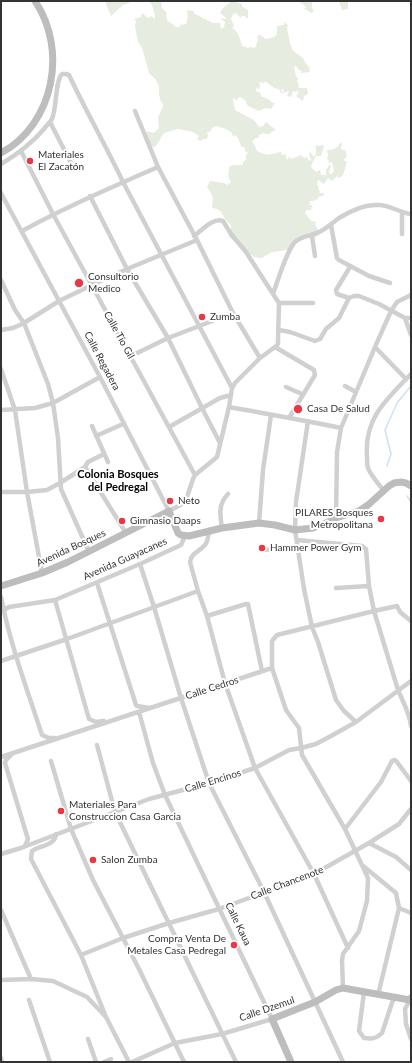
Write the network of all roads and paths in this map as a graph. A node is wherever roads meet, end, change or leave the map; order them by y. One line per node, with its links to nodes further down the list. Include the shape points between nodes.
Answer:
1 (35, 1): 5 (street, via 49,31 51,43 53,64 48,94 33,125 22,138)
2 (135, 111): 8 (street)
3 (50, 122): 4 (street); 6 (street); 9 (street, via 59,79 62,74 69,75)
4 (21, 151): 7 (street); 13 (street, Calle Tío Gil)
5 (1, 153)
6 (71, 163)
7 (1, 164)
8 (158, 167): 9 (street); 19 (street)
9 (123, 182): 11 (street); 20 (street)
10 (1, 193): 16 (street, Calle Regadera)
11 (90, 196): 13 (street); 23 (street)
12 (402, 212): 14 (street); 15 (street, via 379,205 366,206 356,209); 17 (street)
13 (53, 214): 16 (street); 26 (street, Calle Tío Gil)
14 (411, 214)
15 (331, 225): 18 (street); 22 (street, via 337,258)
16 (22, 231): 30 (street, Calle Regadera)
17 (402, 234)
18 (312, 236): 21 (street); 27 (street, via 295,242)
19 (196, 238): 20 (street); 27 (street, via 214,221 223,221); 34 (street)
20 (162, 255): 23 (street); 38 (street)
21 (315, 256)
22 (350, 267): 25 (street); 29 (street, via 336,290 337,294)
23 (127, 269): 26 (street); 42 (street)
24 (1, 280): 37 (street, via 14,310)
25 (390, 283)
26 (92, 285): 30 (street); 45 (street, Calle Tío Gil)
27 (273, 294): 31 (street)
28 (411, 295): 33 (street, via 398,302)
29 (349, 298): 33 (street, via 359,296); 40 (street, via 340,318 326,329 319,340)
30 (59, 301): 37 (street); 49 (street, Calle Regadera)
31 (279, 303): 32 (street); 40 (street)
32 (313, 303)
33 (391, 311): 35 (street); 44 (street)
34 (233, 313): 38 (street); 46 (street)
35 (405, 318): 36 (street); 41 (street)
36 (411, 318)
37 (24, 323): 39 (street); 57 (street, via 48,384)
38 (200, 326): 42 (street); 53 (street)
39 (1, 330)
40 (279, 330): 43 (street, via 278,344)
41 (411, 335)
42 (168, 338): 45 (street); 59 (street)
43 (275, 347): 46 (street); 55 (street, via 314,370 314,375)
44 (375, 347): 50 (street); 54 (street)
45 (130, 356): 67 (street, Calle Tío Gil)
46 (260, 358): 53 (street)
47 (1, 369): 61 (street)
48 (411, 374): 50 (street)
49 (100, 377): 57 (street); 65 (street, Calle Regadera)
50 (406, 379): 79 (street, via 381,406 367,438 368,468)
51 (345, 386): 54 (street)
52 (286, 387): 55 (street)
53 (232, 388): 56 (street)
54 (356, 392): 68 (street)
55 (302, 394): 63 (street)
56 (231, 395): 58 (street); 59 (street)
57 (53, 404): 61 (street); 75 (street)
58 (229, 407): 62 (street); 70 (street)
59 (202, 408): 67 (street); 70 (street)
60 (1, 410): 61 (street)
61 (15, 410): 78 (street)
62 (271, 415): 63 (street); 83 (street)
63 (289, 418): 64 (street)
64 (308, 421): 68 (street); 85 (street, via 296,502)
65 (124, 424): 69 (street); 81 (street, Calle Regadera)
66 (92, 426): 69 (street)
67 (169, 427): 74 (street, Calle Tío Gil)
68 (342, 428): 82 (street, via 337,452)
69 (96, 436): 71 (street)
70 (220, 443): 74 (street, via 217,458)
71 (104, 454): 72 (street); 73 (street, via 88,462)
72 (108, 462)
73 (85, 467): 75 (street); 87 (street)
74 (195, 475): 81 (street, via 186,500)
75 (60, 483): 78 (street, via 47,490); 92 (street)
76 (411, 486): 79 (street, via 406,483 394,483)
77 (1, 492): 78 (street)
78 (27, 492): 94 (street)
79 (384, 492): 82 (street, via 359,511)
80 (228, 494): 84 (street, via 223,498 220,507)
81 (168, 511): 87 (street, Avenida Bosques); 88 (street, Calle Regadera, via 178,533)
82 (336, 518): 85 (street, via 313,528)
83 (259, 522): 84 (street); 85 (street)
84 (222, 528): 86 (street)
85 (295, 530): 89 (street)
86 (209, 532): 88 (street); 99 (street, via 205,545 190,560)
87 (126, 533): 92 (street, Avenida Bosques)
88 (185, 536): 93 (street, Avenida Guayacanes, via 181,545)
89 (297, 540): 90 (street); 97 (street, via 364,547)
90 (298, 548): 91 (street); 108 (street)
91 (261, 550)
92 (89, 552): 94 (street, Avenida Bosques)
93 (140, 564): 95 (street, Avenida Guayacanes); 102 (street)
94 (42, 573): 96 (street, Avenida Bosques)
95 (97, 583): 101 (street, Avenida Guayacanes); 107 (street)
96 (1, 586)
97 (369, 586): 98 (street); 104 (street)
98 (336, 588)
99 (198, 591): 102 (street); 105 (street)
100 (1, 597): 103 (street)
101 (55, 600): 103 (street, Avenida Guayacanes, via 9,607); 109 (street)
102 (154, 607): 107 (street); 117 (street)
103 (2, 611): 110 (street)
104 (374, 611): 106 (street, via 397,606); 108 (street); 116 (street)
105 (207, 616): 113 (street, via 248,604); 115 (street)
106 (411, 621)
107 (110, 623): 109 (street); 118 (street, via 136,705)
108 (312, 627): 112 (street, via 274,638); 121 (street, via 336,700)
109 (67, 639): 110 (street); 120 (street, via 89,719 96,722)
110 (16, 656): 111 (street); 123 (street, via 42,735)
111 (1, 661)
112 (272, 668): 113 (street, Calle Cedros); 125 (street, via 286,710 299,728)
113 (262, 671): 115 (street, Calle Cedros)
114 (411, 680): 116 (street, Calle Encinos)
115 (225, 683): 117 (street, Calle Cedros); 129 (street)
116 (398, 690): 121 (street, Calle Encinos); 122 (street)
117 (181, 698): 118 (street, Calle Cedros); 131 (street)
118 (150, 708): 119 (street, Calle Cedros)
119 (139, 712): 120 (street, Calle Cedros); 132 (street, Calle Kaua)
120 (112, 721): 123 (street, Calle Cedros)
121 (356, 722): 125 (street, Calle Encinos, via 321,742)
122 (411, 726)
123 (58, 738): 126 (street, Calle Cedros)
124 (97, 745): 134 (street)
125 (302, 748): 129 (street, Calle Encinos, via 289,750); 136 (street, via 306,763)
126 (12, 753): 127 (street, Calle Cedros); 139 (street, via 5,763 28,839)
127 (1, 757)
128 (51, 761): 135 (street)
129 (255, 768): 131 (street, Calle Encinos); 144 (street)
130 (411, 781): 136 (street, via 395,760 392,761 381,782)
131 (209, 783): 132 (street, Calle Encinos); 145 (street)
132 (165, 795): 134 (street, Calle Encinos); 147 (street, Calle Kaua)
133 (411, 810): 138 (street, Calle Chancenote, via 399,824)
134 (115, 812): 135 (street, Calle Encinos); 150 (street)
135 (71, 828): 137 (street, Calle Encinos); 151 (street, via 93,880)
136 (345, 829): 140 (street)
137 (56, 834): 139 (street, Calle Encinos); 153 (street, via 54,841 32,851 31,859)
138 (369, 843): 140 (street, Calle Chancenote); 143 (street, via 396,857)
139 (24, 846): 141 (street, Calle Encinos)
140 (356, 852): 142 (street); 144 (street, Calle Chancenote)
141 (1, 855)
142 (362, 864): 146 (street, via 396,893); 152 (street, via 368,878 367,901 359,931)
143 (411, 870)
144 (314, 874): 145 (street, Calle Chancenote); 152 (street)
145 (264, 892): 147 (street, Calle Chancenote); 162 (street)
146 (399, 908): 149 (street); 158 (street)
147 (219, 909): 150 (street, Calle Chancenote); 164 (street, Calle Kaua)
148 (1, 910): 154 (street)
149 (411, 913)
150 (169, 923): 151 (street, Calle Chancenote); 165 (street)
151 (123, 938): 153 (street, Calle Chancenote); 168 (street)
152 (348, 948): 156 (street, via 343,954)
153 (81, 955): 163 (street)
154 (31, 979): 155 (street); 163 (street, via 53,981 87,997)
155 (1, 980)
156 (343, 988): 157 (street); 162 (street, Calle Dzemul)
157 (364, 992): 158 (street); 159 (street, via 359,1031 364,1038 372,1039 382,1033)
158 (378, 995): 159 (street)
159 (394, 997): 160 (street)
160 (411, 999): 167 (street, via 405,1008 406,1024)
161 (29, 1000): 172 (street)
162 (315, 1002): 164 (street, Calle Dzemul); 179 (street)
163 (106, 1017): 175 (street)
164 (272, 1019): 165 (street, Calle Dzemul); 178 (street, Calle Kaua)
165 (222, 1034): 168 (street, Calle Dzemul); 177 (street)
166 (88, 1039): 173 (street)
167 (411, 1039)
168 (175, 1043): 175 (street, Calle Dzemul); 176 (street)
169 (1, 1058): 171 (street)
170 (111, 1059): 174 (street)
171 (2, 1062)
172 (50, 1062)
173 (96, 1062)
174 (104, 1062)
175 (130, 1062)
176 (184, 1062)
177 (236, 1062)
178 (291, 1062)
179 (343, 1062)

